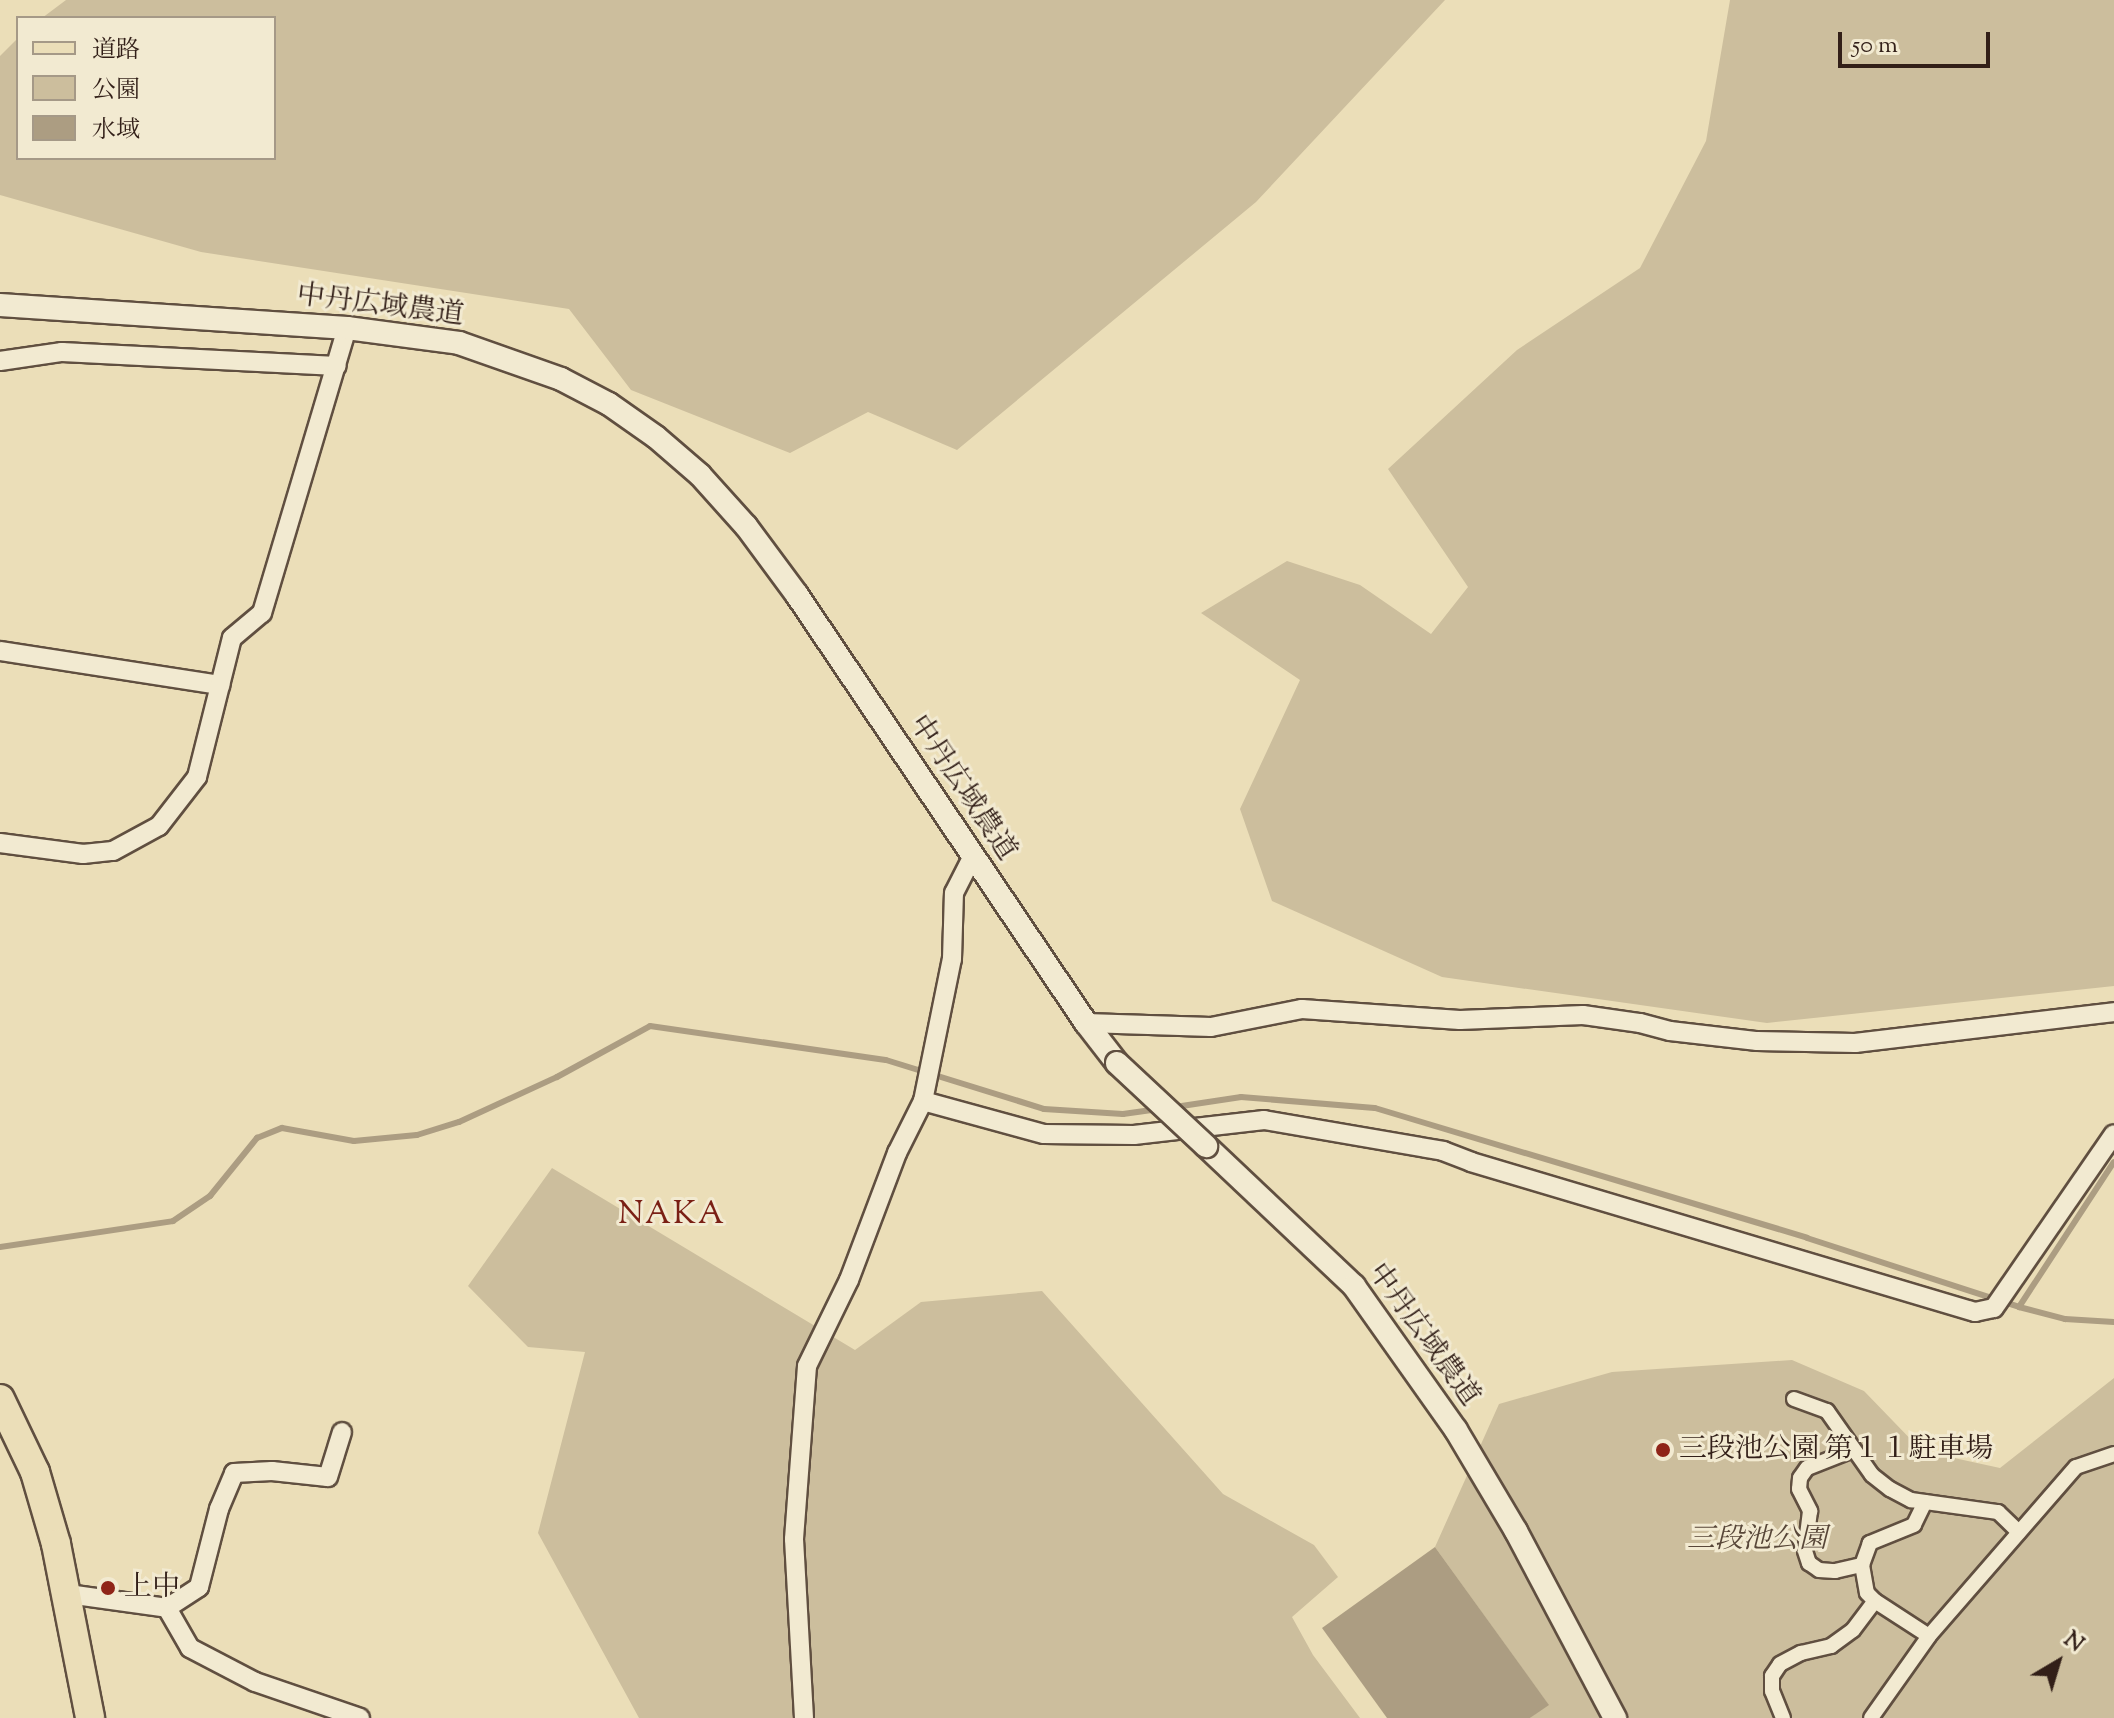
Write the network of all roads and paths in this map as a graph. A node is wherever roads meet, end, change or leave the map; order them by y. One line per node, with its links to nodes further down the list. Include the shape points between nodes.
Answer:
1 (0, 305): 2 (street, 中丹広域農道)
2 (347, 328): 4 (street); 8 (street, 中丹広域農道, via 459,343 561,379 656,437 700,475 755,538)
3 (0, 361): 4 (street, via 62,352)
4 (337, 366): 6 (street, via 262,613 232,638)
5 (0, 651): 6 (street)
6 (220, 685): 7 (street, via 197,777 159,826 113,851 83,854)
7 (0, 843)
8 (972, 858): 10 (street, 中丹広域農道); 11 (street, via 954,893 952,959)
9 (2114, 1012): 10 (street, via 1855,1043 1757,1041 1583,1015 1460,1020 1302,1009 1211,1027)
10 (1086, 1023): 28 (street, 中丹広域農道, bridge, via 1117,1063 1354,1286 1456,1430)
11 (923, 1101): 12 (street, via 1044,1134 1134,1135 1264,1120 1443,1151 1975,1312 1994,1308); 27 (street, via 807,1366 794,1539)
12 (2114, 1134)
13 (0, 1399): 21 (main road, via 35,1472)
14 (1794, 1399): 16 (street, via 1827,1411)
15 (342, 1432): 23 (street, via 328,1477 234,1473 199,1587)
16 (1853, 1450): 18 (street, via 1890,1489); 20 (street, via 1807,1468 1800,1478 1799,1489 1810,1511 1805,1551 1819,1570)
17 (2114, 1454): 19 (street, via 2076,1467)
18 (1925, 1502): 19 (street, via 1998,1512); 20 (street, via 1914,1525 1870,1543)
19 (2019, 1532): 24 (street)
20 (1868, 1572): 22 (street, via 1867,1593)
21 (68, 1594): 23 (street); 25 (main road)
22 (1875, 1601): 24 (street); 29 (street, via 1853,1630 1831,1646 1780,1664 1772,1676 1772,1691)
23 (167, 1608): 26 (street, via 190,1648 255,1682)
24 (1929, 1636): 30 (street)
25 (90, 1718)
26 (360, 1718)
27 (804, 1718)
28 (1615, 1718)
29 (1783, 1718)
30 (1871, 1718)

